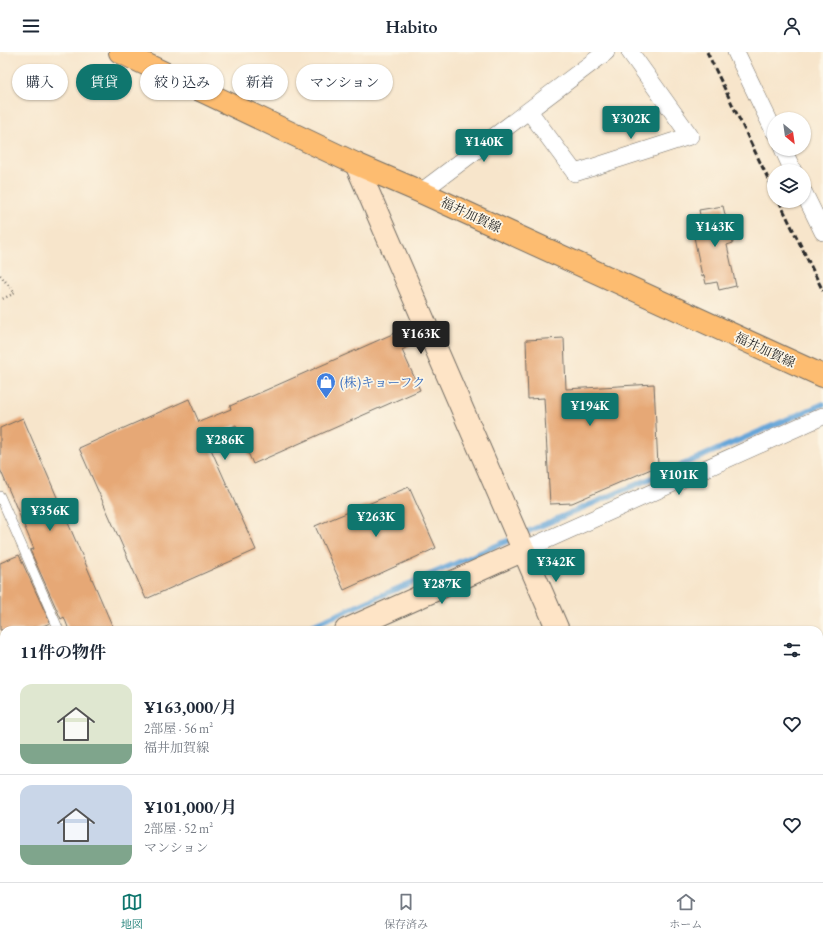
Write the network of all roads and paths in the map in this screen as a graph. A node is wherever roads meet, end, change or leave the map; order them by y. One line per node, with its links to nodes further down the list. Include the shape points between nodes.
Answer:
1 (120, 52): 7 (main road, 福井加賀線)
2 (606, 52): 5 (street)
3 (630, 52): 5 (street, via 690,136 575,173)
4 (736, 52): 6 (street)
5 (528, 111): 8 (street)
6 (767, 116)
7 (356, 164): 8 (main road, 福井加賀線); 16 (street)
8 (421, 192): 13 (main road, 福井加賀線)
9 (811, 207): 10 (street)
10 (823, 232)
11 (0, 275): 12 (path, via 15,293)
12 (0, 300)
13 (823, 376)
14 (823, 416): 16 (street)
15 (0, 496): 17 (lane)
16 (520, 542): 18 (street); 19 (street)
17 (56, 626)
18 (354, 626)
19 (556, 626)

